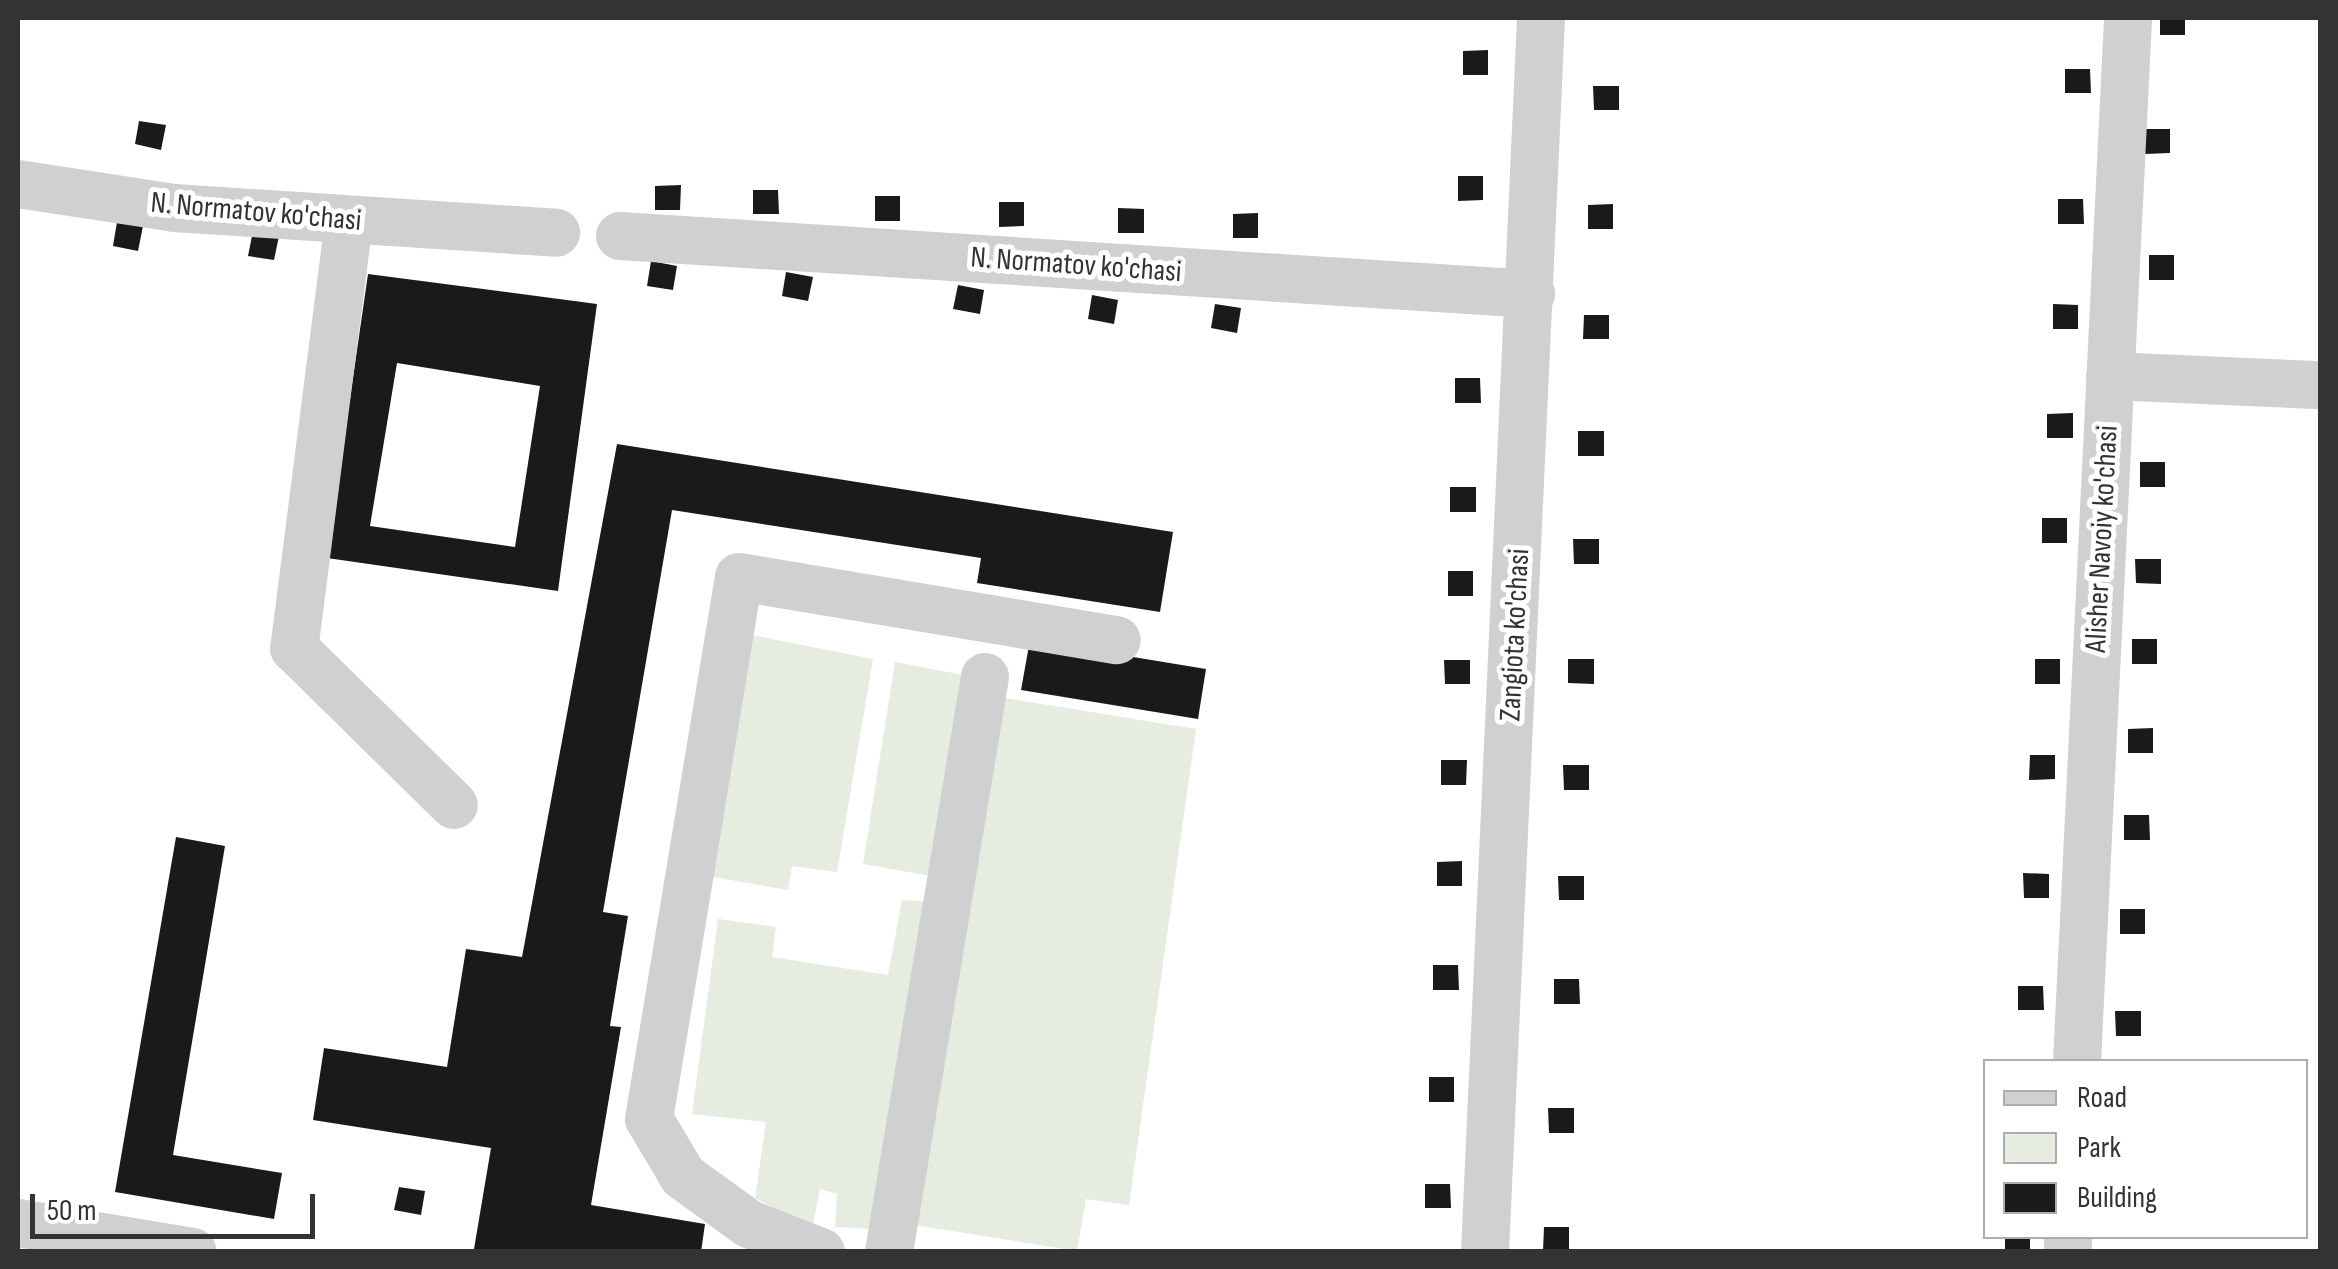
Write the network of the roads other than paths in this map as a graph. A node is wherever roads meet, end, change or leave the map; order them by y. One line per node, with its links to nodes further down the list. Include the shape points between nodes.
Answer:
1 (1541, 18): 7 (street, Zangiota ko'chasi)
2 (2128, 18): 8 (street, Alisher Navoiy ko'chasi)
3 (18, 184): 4 (street, N. Normatov ko'chasi, via 174,208)
4 (349, 221): 5 (street, N. Normatov ko'chasi); 12 (street, via 294,648)
5 (556, 233)
6 (620, 236): 7 (street, N. Normatov ko'chasi)
7 (1532, 294): 18 (street, Zangiota ko'chasi)
8 (2110, 376): 9 (street); 13 (street, Alisher Navoiy ko'chasi)
9 (2320, 385)
10 (1117, 640): 16 (street, via 739,578 649,1119 682,1176 749,1224)
11 (986, 676): 17 (street)
12 (454, 804)
13 (2077, 1059)
14 (18, 1224): 15 (street)
15 (194, 1252)
16 (821, 1252)
17 (889, 1252)
18 (1486, 1252)

